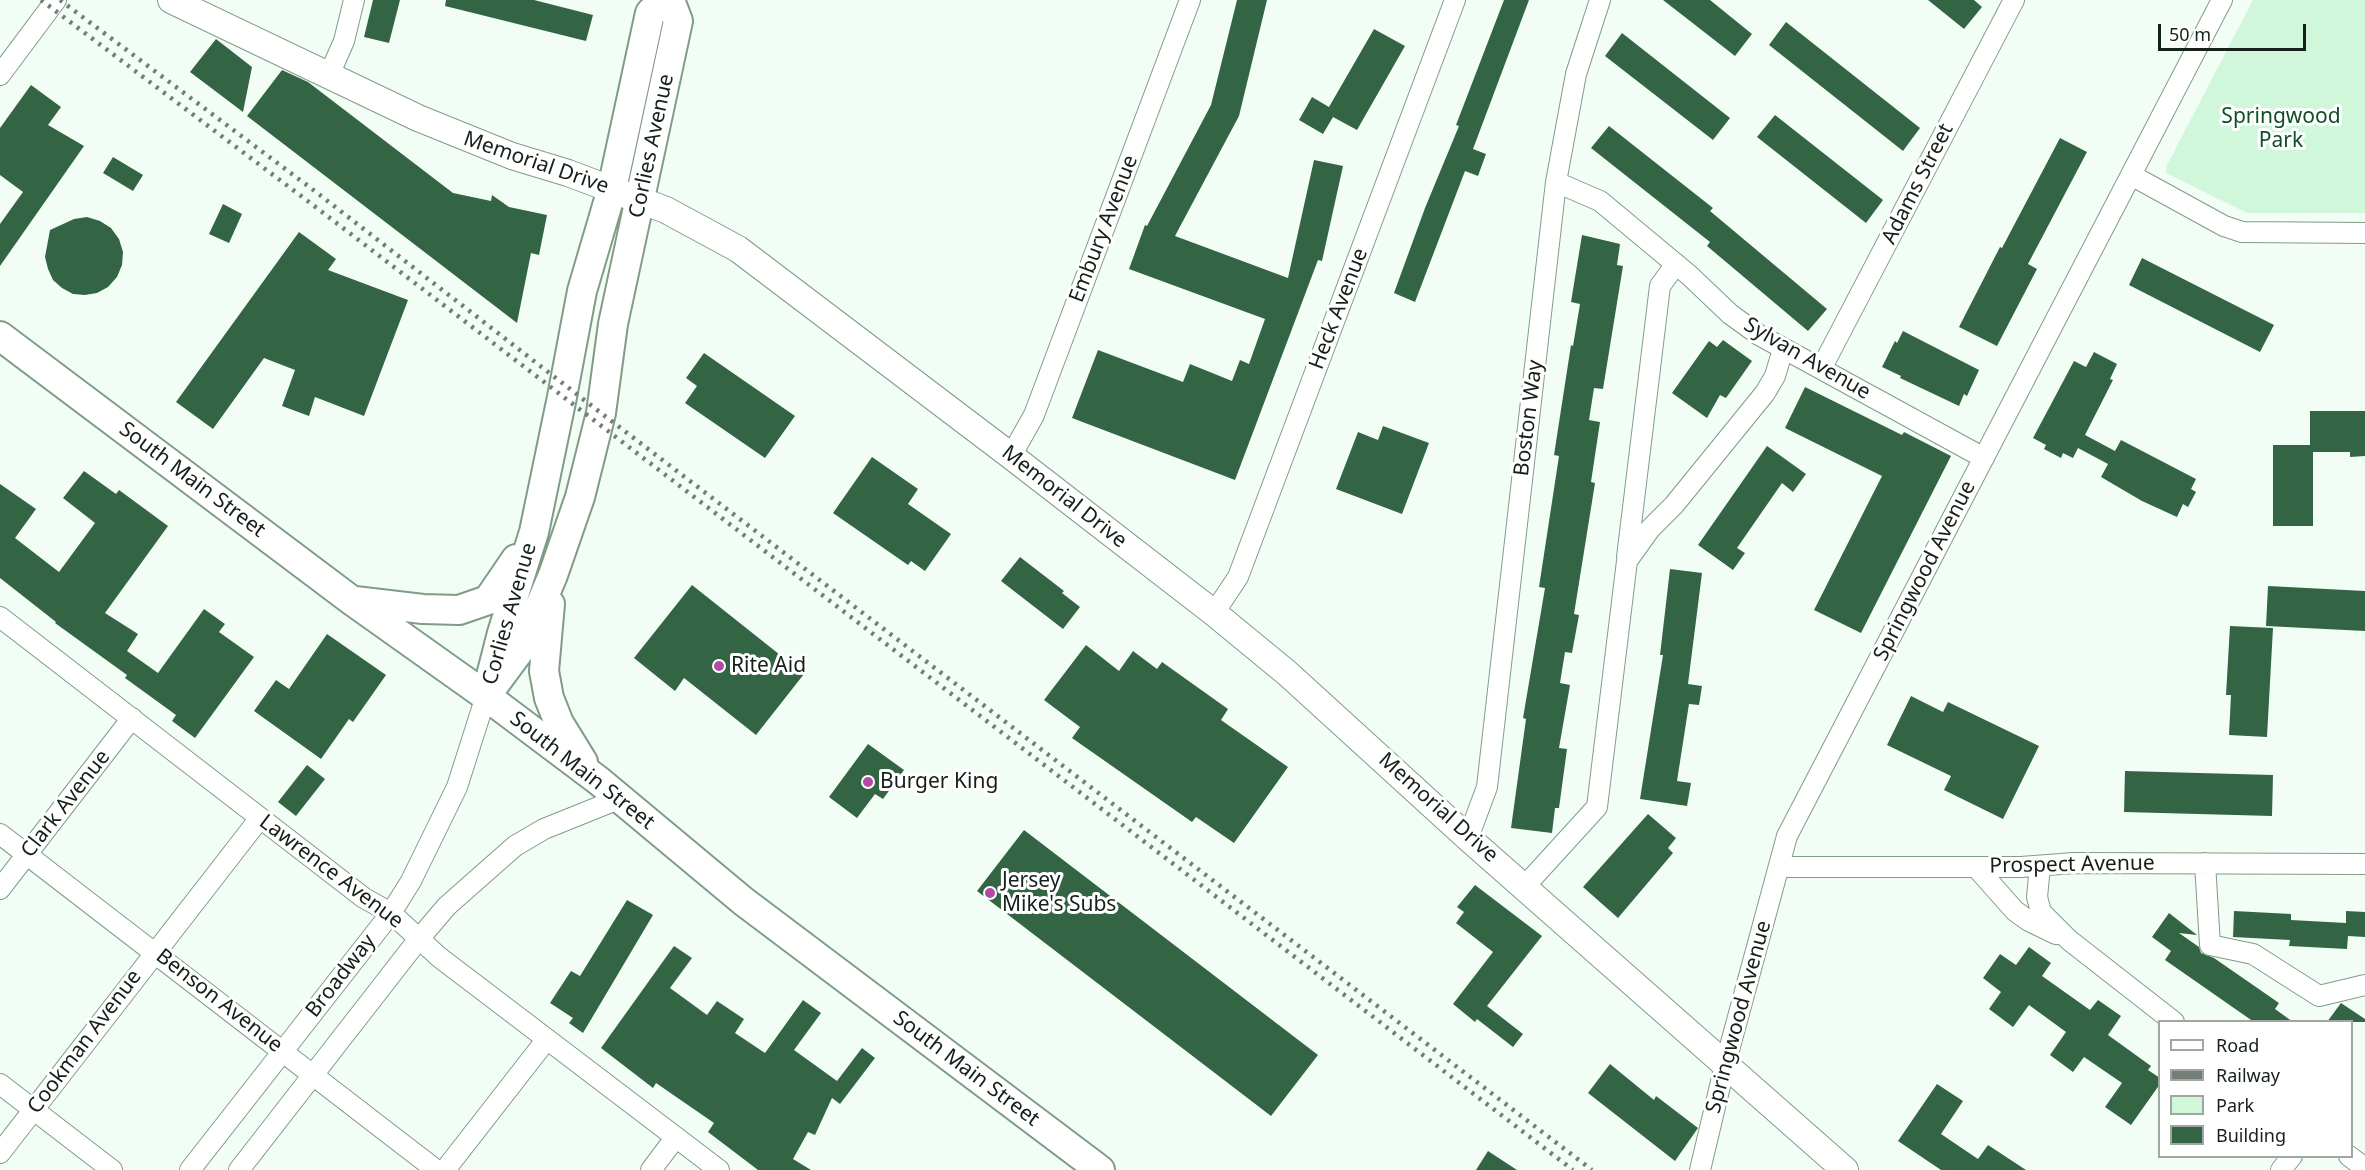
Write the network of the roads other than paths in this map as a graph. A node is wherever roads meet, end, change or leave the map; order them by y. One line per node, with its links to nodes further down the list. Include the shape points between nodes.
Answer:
1 (56, 0): 11 (street)
2 (171, 0): 12 (street, Memorial Drive)
3 (354, 0): 12 (street, via 344,41)
4 (663, 0): 15 (main road, Corlies Avenue, via 650,13)
5 (670, 0): 16 (main road, Corlies Avenue, via 678,21)
6 (1190, 0): 22 (street, Embury Avenue, via 1034,415)
7 (1455, 0): 28 (street, Heck Avenue, via 1238,578)
8 (1600, 0): 14 (street, Boston Way, via 1576,74)
9 (2014, 0): 21 (street, Adams Street)
10 (2222, 0): 13 (street, Springwood Avenue)
11 (0, 75)
12 (329, 75): 15 (street, Memorial Drive, via 466,139)
13 (2131, 175): 17 (street, via 2242,232); 23 (street, Springwood Avenue)
14 (1556, 182): 18 (street, Sylvan Avenue, via 1600,201); 35 (street, Boston Way, via 1487,787)
15 (612, 189): 16 (street, Memorial Drive); 24 (main road, Corlies Avenue, via 582,291)
16 (640, 201): 22 (street, Memorial Drive, via 666,210 738,249); 26 (main road, Corlies Avenue, via 613,324 601,413 580,497)
17 (2365, 233)
18 (1676, 264): 20 (street, Sylvan Avenue, via 1730,314); 25 (street, via 1660,286)
19 (3, 345): 27 (main road, South Main Street)
20 (1783, 349): 21 (street, Sylvan Avenue); 25 (street, via 1765,393)
21 (1821, 369): 23 (street, Sylvan Avenue)
22 (1011, 456): 28 (street, Memorial Drive)
23 (1984, 458): 40 (street, Springwood Avenue, via 1787,836)
24 (534, 532): 27 (main road, via 488,600 459,610); 30 (main road, Corlies Avenue)
25 (1627, 561): 42 (street, via 1597,807)
26 (554, 575): 30 (main road, Corlies Avenue, via 523,646); 32 (main road, via 544,671 549,698 577,755)
27 (351, 600): 30 (main road, South Main Street)
28 (1214, 613): 35 (street, Memorial Drive, via 1287,673)
29 (1, 619): 31 (street, Lawrence Avenue)
30 (486, 696): 32 (main road, South Main Street); 44 (street, Broadway, via 454,795)
31 (132, 718): 33 (street, Lawrence Avenue); 36 (street, Clark Avenue)
32 (610, 790): 45 (street, Broadway, via 515,846 447,906); 67 (main road, South Main Street, via 743,901)
33 (260, 818): 44 (street, Lawrence Avenue, via 364,898); 47 (street, Cookman Avenue)
34 (0, 834): 36 (street, Benson Avenue)
35 (1468, 838): 42 (street, Memorial Drive)
36 (27, 854): 43 (street, Clark Avenue); 47 (street, Benson Avenue)
37 (2205, 863): 38 (street, Prospect Avenue); 39 (street, Prospect Avenue); 48 (street, via 2210,945 2253,954 2319,996)
38 (2365, 864)
39 (2040, 866): 41 (street, Prospect Avenue); 46 (street, via 2037,904)
40 (1779, 867): 41 (street, Prospect Avenue); 52 (street, Springwood Avenue)
41 (1976, 867): 46 (street, via 2015,911)
42 (1525, 886): 52 (street, Memorial Drive)
43 (0, 889)
44 (391, 912): 45 (street, Lawrence Avenue); 51 (street, Broadway)
45 (418, 940): 50 (street, Lawrence Avenue); 53 (street, Broadway)
46 (2069, 940): 49 (street)
47 (154, 952): 51 (street, Benson Avenue); 55 (street, Cookman Avenue)
48 (2365, 985)
49 (2171, 1020)
50 (547, 1039): 56 (street, Lawrence Avenue); 64 (street)
51 (283, 1051): 53 (street, Benson Avenue); 61 (street, Broadway)
52 (1725, 1065): 68 (street, Springwood Avenue); 69 (street, Memorial Drive)
53 (314, 1074): 62 (street, Broadway); 63 (street, Benson Avenue)
54 (0, 1084): 55 (street)
55 (33, 1110): 57 (street, Cookman Avenue); 60 (street)
56 (676, 1137): 65 (street); 66 (street, Lawrence Avenue)
57 (0, 1153)
58 (2352, 1158): 59 (street)
59 (2365, 1168)
60 (112, 1170)
61 (190, 1170)
62 (239, 1170)
63 (436, 1170)
64 (445, 1170)
65 (651, 1170)
66 (719, 1170)
67 (1100, 1170)
68 (1700, 1170)
69 (1845, 1170)

